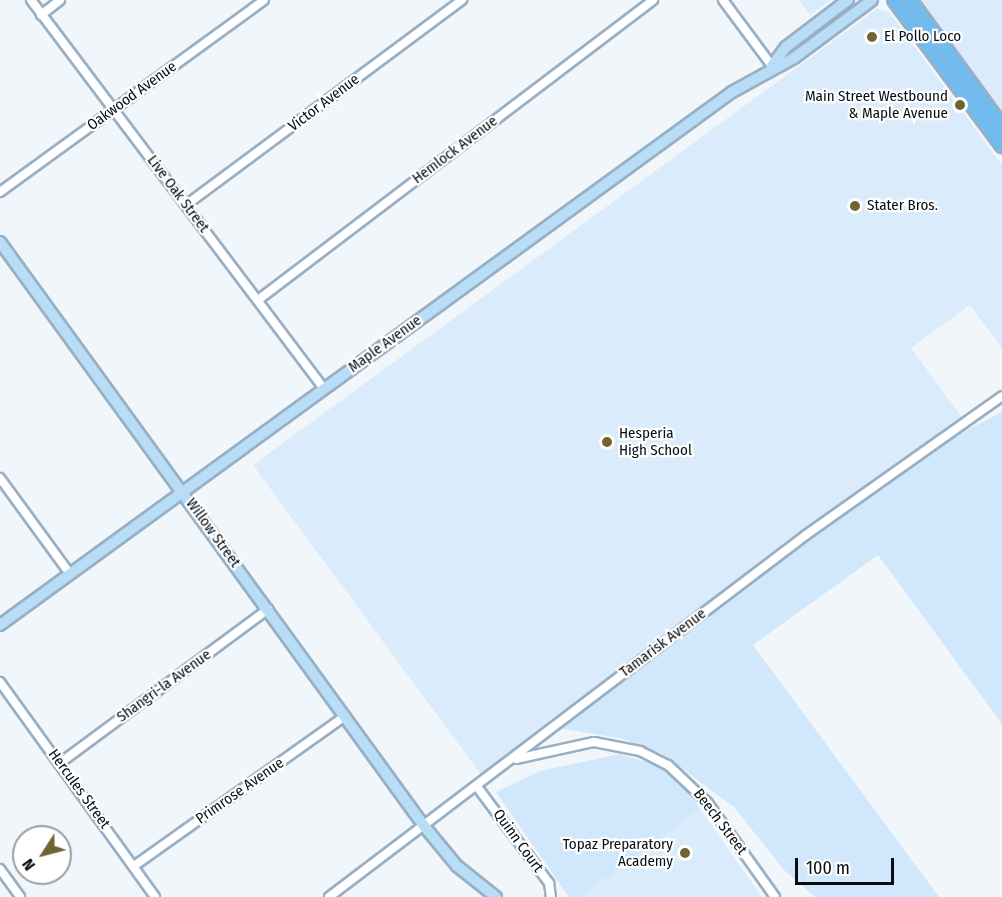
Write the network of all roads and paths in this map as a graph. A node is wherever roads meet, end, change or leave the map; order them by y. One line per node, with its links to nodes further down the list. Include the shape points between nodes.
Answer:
1 (31, 0): 11 (street, Live Oak Street)
2 (60, 0): 11 (street)
3 (264, 0): 13 (street, Oakwood Avenue)
4 (462, 0): 17 (street, Victor Avenue)
5 (653, 0): 19 (street, Hemlock Avenue)
6 (723, 0): 12 (street)
7 (848, 0): 12 (street, Maple Avenue, via 786,47)
8 (872, 0): 12 (street, Maple Avenue, via 794,58)
9 (894, 0): 15 (main road)
10 (910, 0): 14 (main road)
11 (41, 15): 13 (street, Live Oak Street)
12 (772, 66): 20 (street, Maple Avenue)
13 (114, 109): 16 (street, Oakwood Avenue); 17 (street, Live Oak Street)
14 (1002, 126)
15 (1002, 146)
16 (0, 192)
17 (186, 205): 19 (street, Live Oak Street)
18 (0, 242): 24 (street, Willow Street)
19 (258, 300): 20 (street, Live Oak Street)
20 (324, 389): 24 (street, Maple Avenue)
21 (1002, 396): 30 (street, Tamarisk Avenue, via 797,542)
22 (0, 478): 23 (street)
23 (3, 488): 25 (street)
24 (184, 492): 25 (street, Maple Avenue); 26 (street, Willow Street)
25 (70, 574): 27 (street, Maple Avenue)
26 (268, 609): 29 (street, Willow Street); 31 (street, Shangri-la Avenue)
27 (0, 625)
28 (0, 682): 31 (street, Hercules Street)
29 (345, 716): 33 (street, Willow Street); 34 (street, Primrose Avenue)
30 (516, 759): 32 (street, Tamarisk Avenue); 41 (street, Beech Street, via 594,742 640,751 668,765 708,803)
31 (60, 763): 34 (street, Hercules Street)
32 (478, 788): 33 (street, Tamarisk Avenue); 40 (street, Quinn Court, via 549,883)
33 (424, 826): 38 (street, Tamarisk Avenue); 39 (street, via 457,866)
34 (134, 866): 37 (street, Hercules Street)
35 (0, 869): 36 (street)
36 (20, 897)
37 (155, 897)
38 (329, 897)
39 (496, 897)
40 (551, 897)
41 (775, 897)

